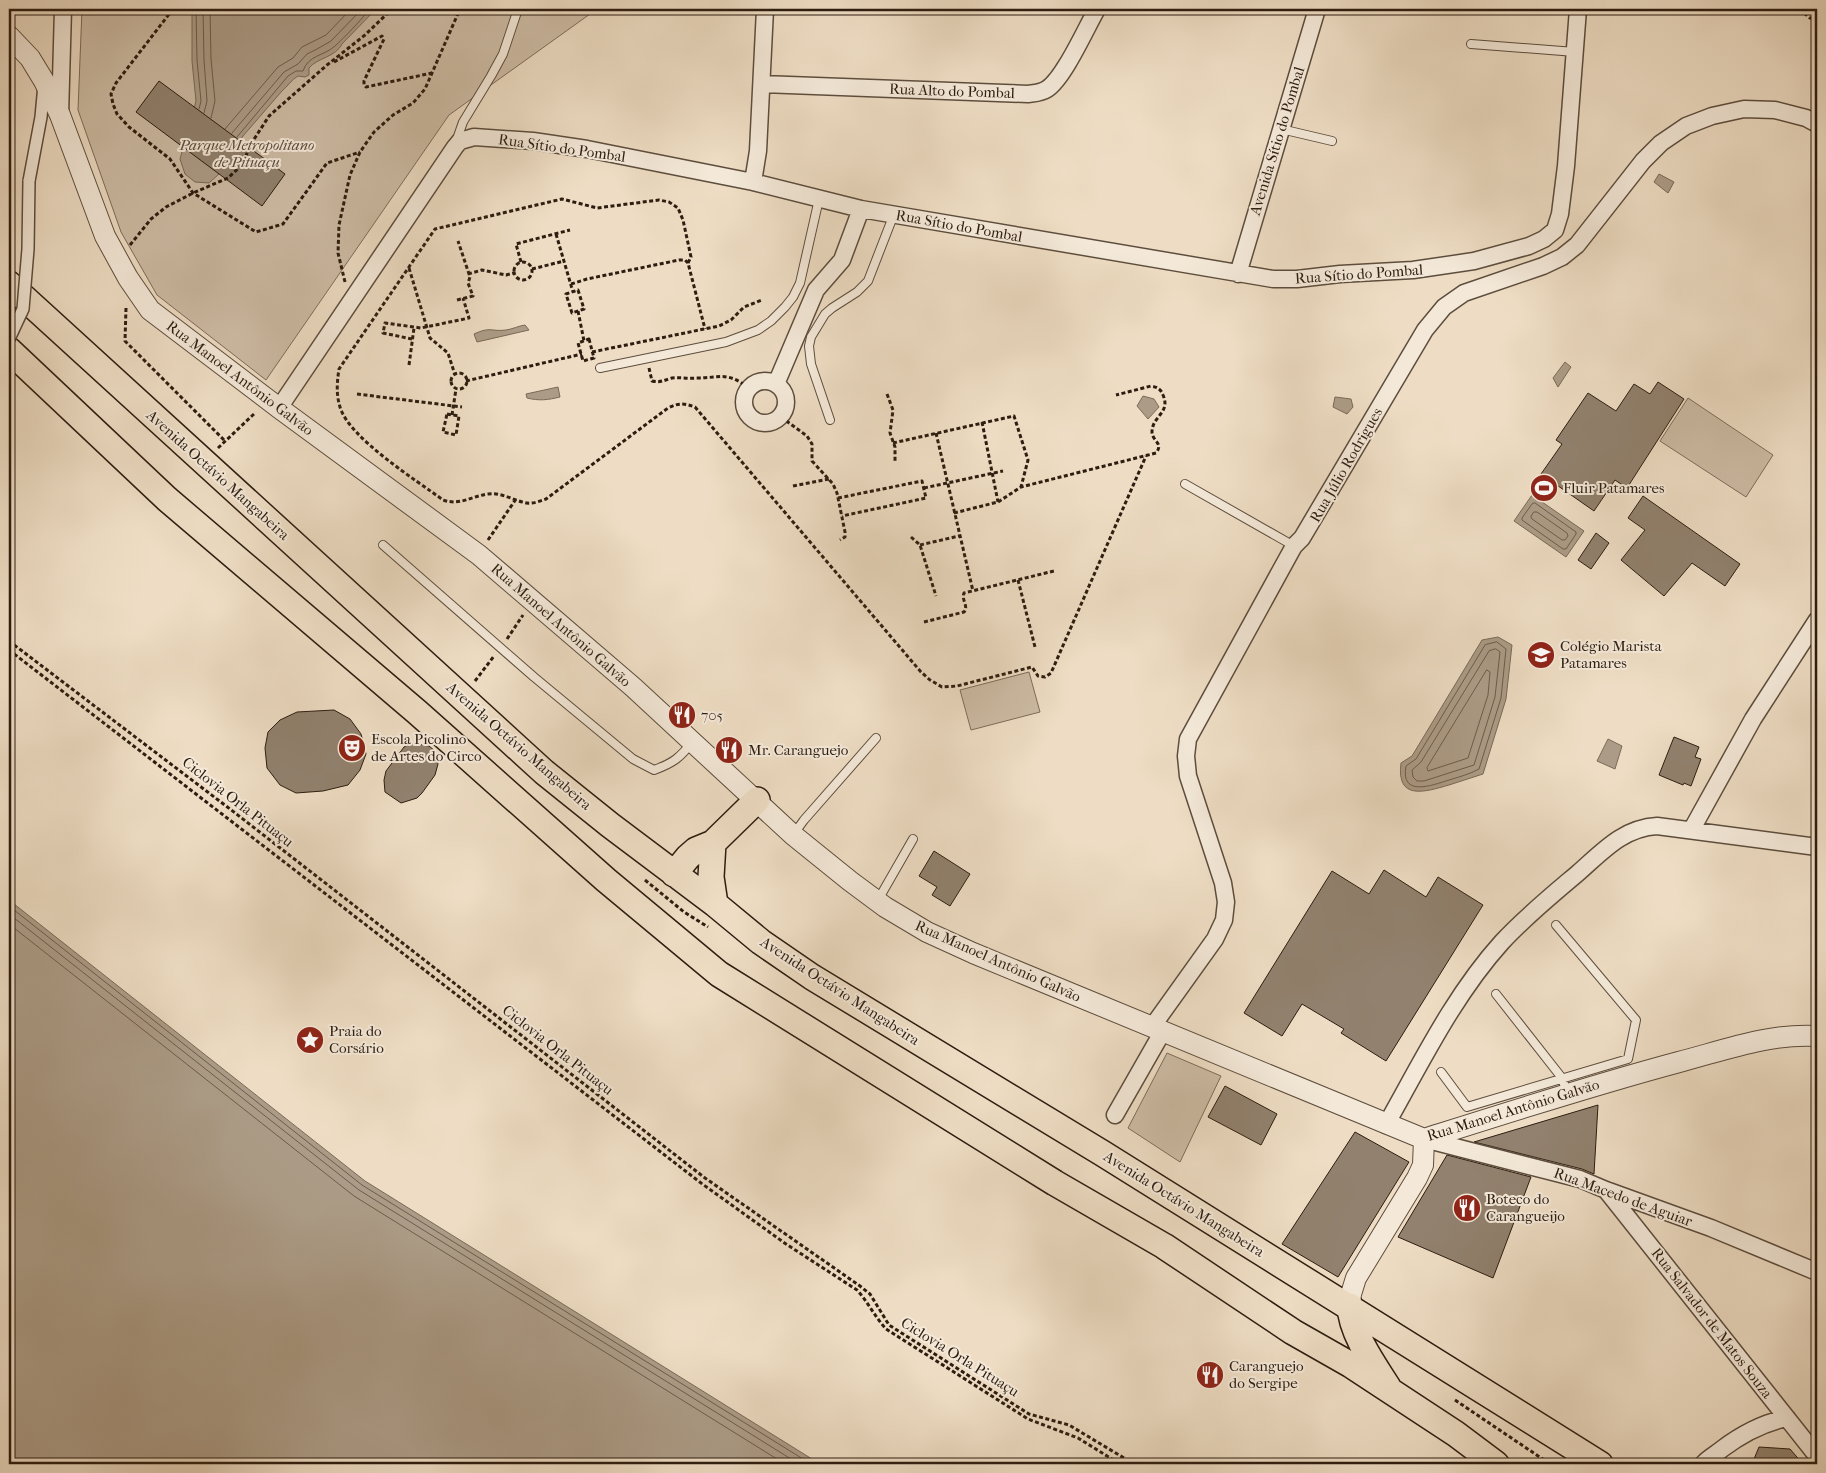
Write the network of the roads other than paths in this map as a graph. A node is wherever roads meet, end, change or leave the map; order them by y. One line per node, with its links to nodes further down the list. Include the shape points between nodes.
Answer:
1 (63, 9): 12 (street)
2 (518, 9): 16 (lane, via 503,54 462,122)
3 (765, 9): 11 (street)
4 (1097, 9): 11 (street, Rua Alto do Pombal, via 1064,69 1048,89 1039,93)
5 (1317, 9): 14 (street, Avenida Sítio do Pombal)
6 (1578, 9): 9 (street, Rua Sítio do Pombal)
7 (10, 38): 10 (street, Rua Manoel Antônio Galvão, via 30,58)
8 (1471, 44): 9 (lane)
9 (1575, 52): 21 (street, Rua Sítio do Pombal, via 1560,214 1555,230 1544,239 1474,262 1447,266 1297,279)
10 (44, 81): 12 (street, Rua Manoel Antônio Galvão); 23 (street, bridge, via 29,181 23,309)
11 (762, 84): 17 (street, via 758,151)
12 (60, 115): 27 (street, Rua Manoel Antônio Galvão, via 93,207 117,260 150,310)
13 (1817, 124): 31 (street, Rua Júlio Rodrigues, via 1775,110 1744,110 1712,116 1686,126 1643,160 1577,245 1562,257 1464,292 1444,307 1425,330 1302,538)
14 (1280, 129): 15 (lane); 21 (street, Avenida Sítio do Pombal)
15 (1332, 141)
16 (454, 147): 17 (street, Rua Sítio do Pombal, via 460,141 474,137 533,141); 27 (street, via 353,298)
17 (752, 182): 18 (street, Rua Sítio do Pombal)
18 (819, 198): 19 (street, Rua Sítio do Pombal); 25 (lane, via 800,283 789,302 771,321 758,330 726,342)
19 (861, 209): 20 (street, Rua Sítio do Pombal); 26 (street, via 842,260 816,290)
20 (894, 214): 21 (street, Rua Sítio do Pombal); 28 (lane, via 868,281 825,314 811,338 811,364)
21 (1238, 274)
22 (9, 284): 41 (main road, Avenida Octávio Mangabeira, via 544,772)
23 (9, 339)
24 (9, 350): 57 (main road, via 167,499 719,974 1055,1183 1164,1246 1293,1332)
25 (600, 368)
26 (776, 384): 26 (street, via 787,399 786,409 773,423 755,421 744,406 749,388 757,382)
27 (274, 404): 34 (street, Rua Manoel Antônio Galvão, via 479,555)
28 (830, 420)
29 (1185, 484): 31 (lane)
30 (384, 545): 34 (lane, via 534,677 633,758 654,770 671,764)
31 (1294, 546): 46 (street, Rua Júlio Rodrigues, via 1188,739 1188,776 1223,883 1226,902 1224,920 1215,939)
32 (1817, 620): 36 (street, via 1754,719)
33 (876, 738): 37 (lane)
34 (692, 742): 35 (street, Rua Manoel Antônio Galvão)
35 (757, 800): 37 (street, Rua Manoel Antônio Galvão); 39 (main road)
36 (1692, 829): 40 (street); 52 (street, via 1643,827 1614,841 1508,936 1465,990)
37 (793, 834): 42 (street, Rua Manoel Antônio Galvão)
38 (913, 839): 42 (lane)
39 (713, 843): 41 (main road, via 696,850); 43 (main road, via 711,878)
40 (1817, 847)
41 (674, 874): 43 (main road, Avenida Octávio Mangabeira)
42 (877, 902): 46 (street, Rua Manoel Antônio Galvão, via 928,932)
43 (716, 904): 56 (main road, Avenida Octávio Mangabeira, via 761,942 812,977)
44 (1556, 925): 48 (lane, via 1636,1020)
45 (1496, 994): 50 (lane)
46 (1158, 1029): 51 (street); 52 (street, Rua Manoel Antônio Galvão)
47 (1817, 1036): 48 (street, Rua Manoel Antônio Galvão, via 1796,1035 1756,1041)
48 (1630, 1067): 50 (street, Rua Manoel Antônio Galvão)
49 (1441, 1072): 50 (lane, via 1467,1106)
50 (1565, 1085): 53 (street, Rua Manoel Antônio Galvão)
51 (1115, 1114)
52 (1386, 1125): 53 (street, Rua Manoel Antônio Galvão)
53 (1424, 1139): 54 (street, Rua Macedo de Aguiar, via 1557,1172); 56 (street, via 1422,1165 1417,1178 1356,1278)
54 (1606, 1190): 55 (street, Rua Macedo de Aguiar, via 1711,1228); 58 (street, Rua Salvador de Matos Souza)
55 (1817, 1272)
56 (1350, 1306): 57 (main road, via 1360,1340); 61 (main road, Avenida Octávio Mangabeira)
57 (1390, 1391): 60 (main road)
58 (1787, 1418): 59 (street, Rua Salvador de Matos Souza); 62 (street, via 1755,1427)
59 (1817, 1456)
60 (1496, 1464)
61 (1600, 1464)
62 (1701, 1464)

